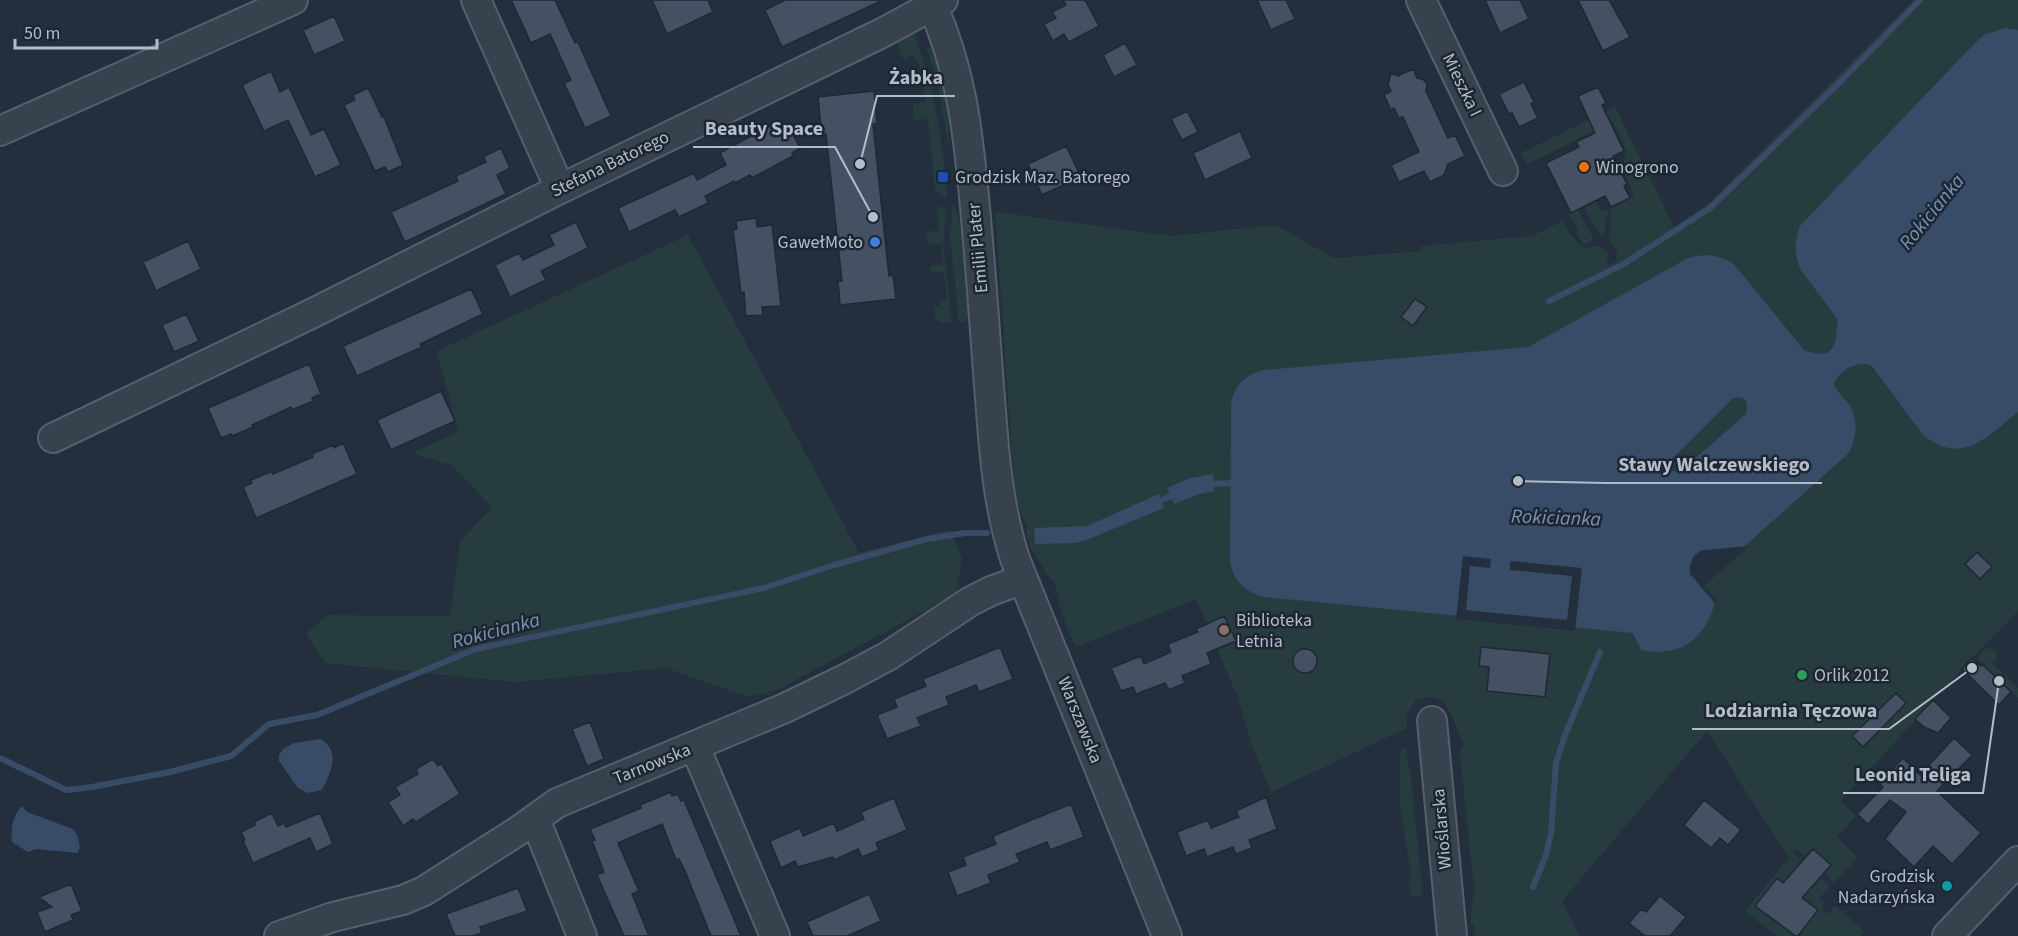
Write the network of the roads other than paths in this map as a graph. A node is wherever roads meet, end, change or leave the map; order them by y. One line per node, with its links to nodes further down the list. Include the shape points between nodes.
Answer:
1 (293, 0): 5 (street)
2 (476, 0): 7 (street)
3 (1420, 0): 6 (street, Mieszka I)
4 (935, 2): 7 (street, Stefana Batorego, via 882,33); 9 (street, Emilii Plater, via 966,118)
5 (0, 131)
6 (1503, 171)
7 (560, 189): 8 (street, Stefana Batorego)
8 (53, 438)
9 (1000, 501): 10 (street, Warszawska)
10 (1023, 579): 12 (street, Tarnowska, via 971,601 888,656 845,679); 18 (street, Warszawska)
11 (1432, 721): 19 (street, Wioślarska)
12 (695, 747): 13 (street, Tarnowska, via 562,801); 17 (street)
13 (535, 819): 15 (street, Tarnowska, via 424,891); 16 (street)
14 (2018, 861): 20 (street)
15 (279, 936)
16 (582, 936)
17 (775, 936)
18 (1167, 936)
19 (1452, 936)
20 (1947, 936)

